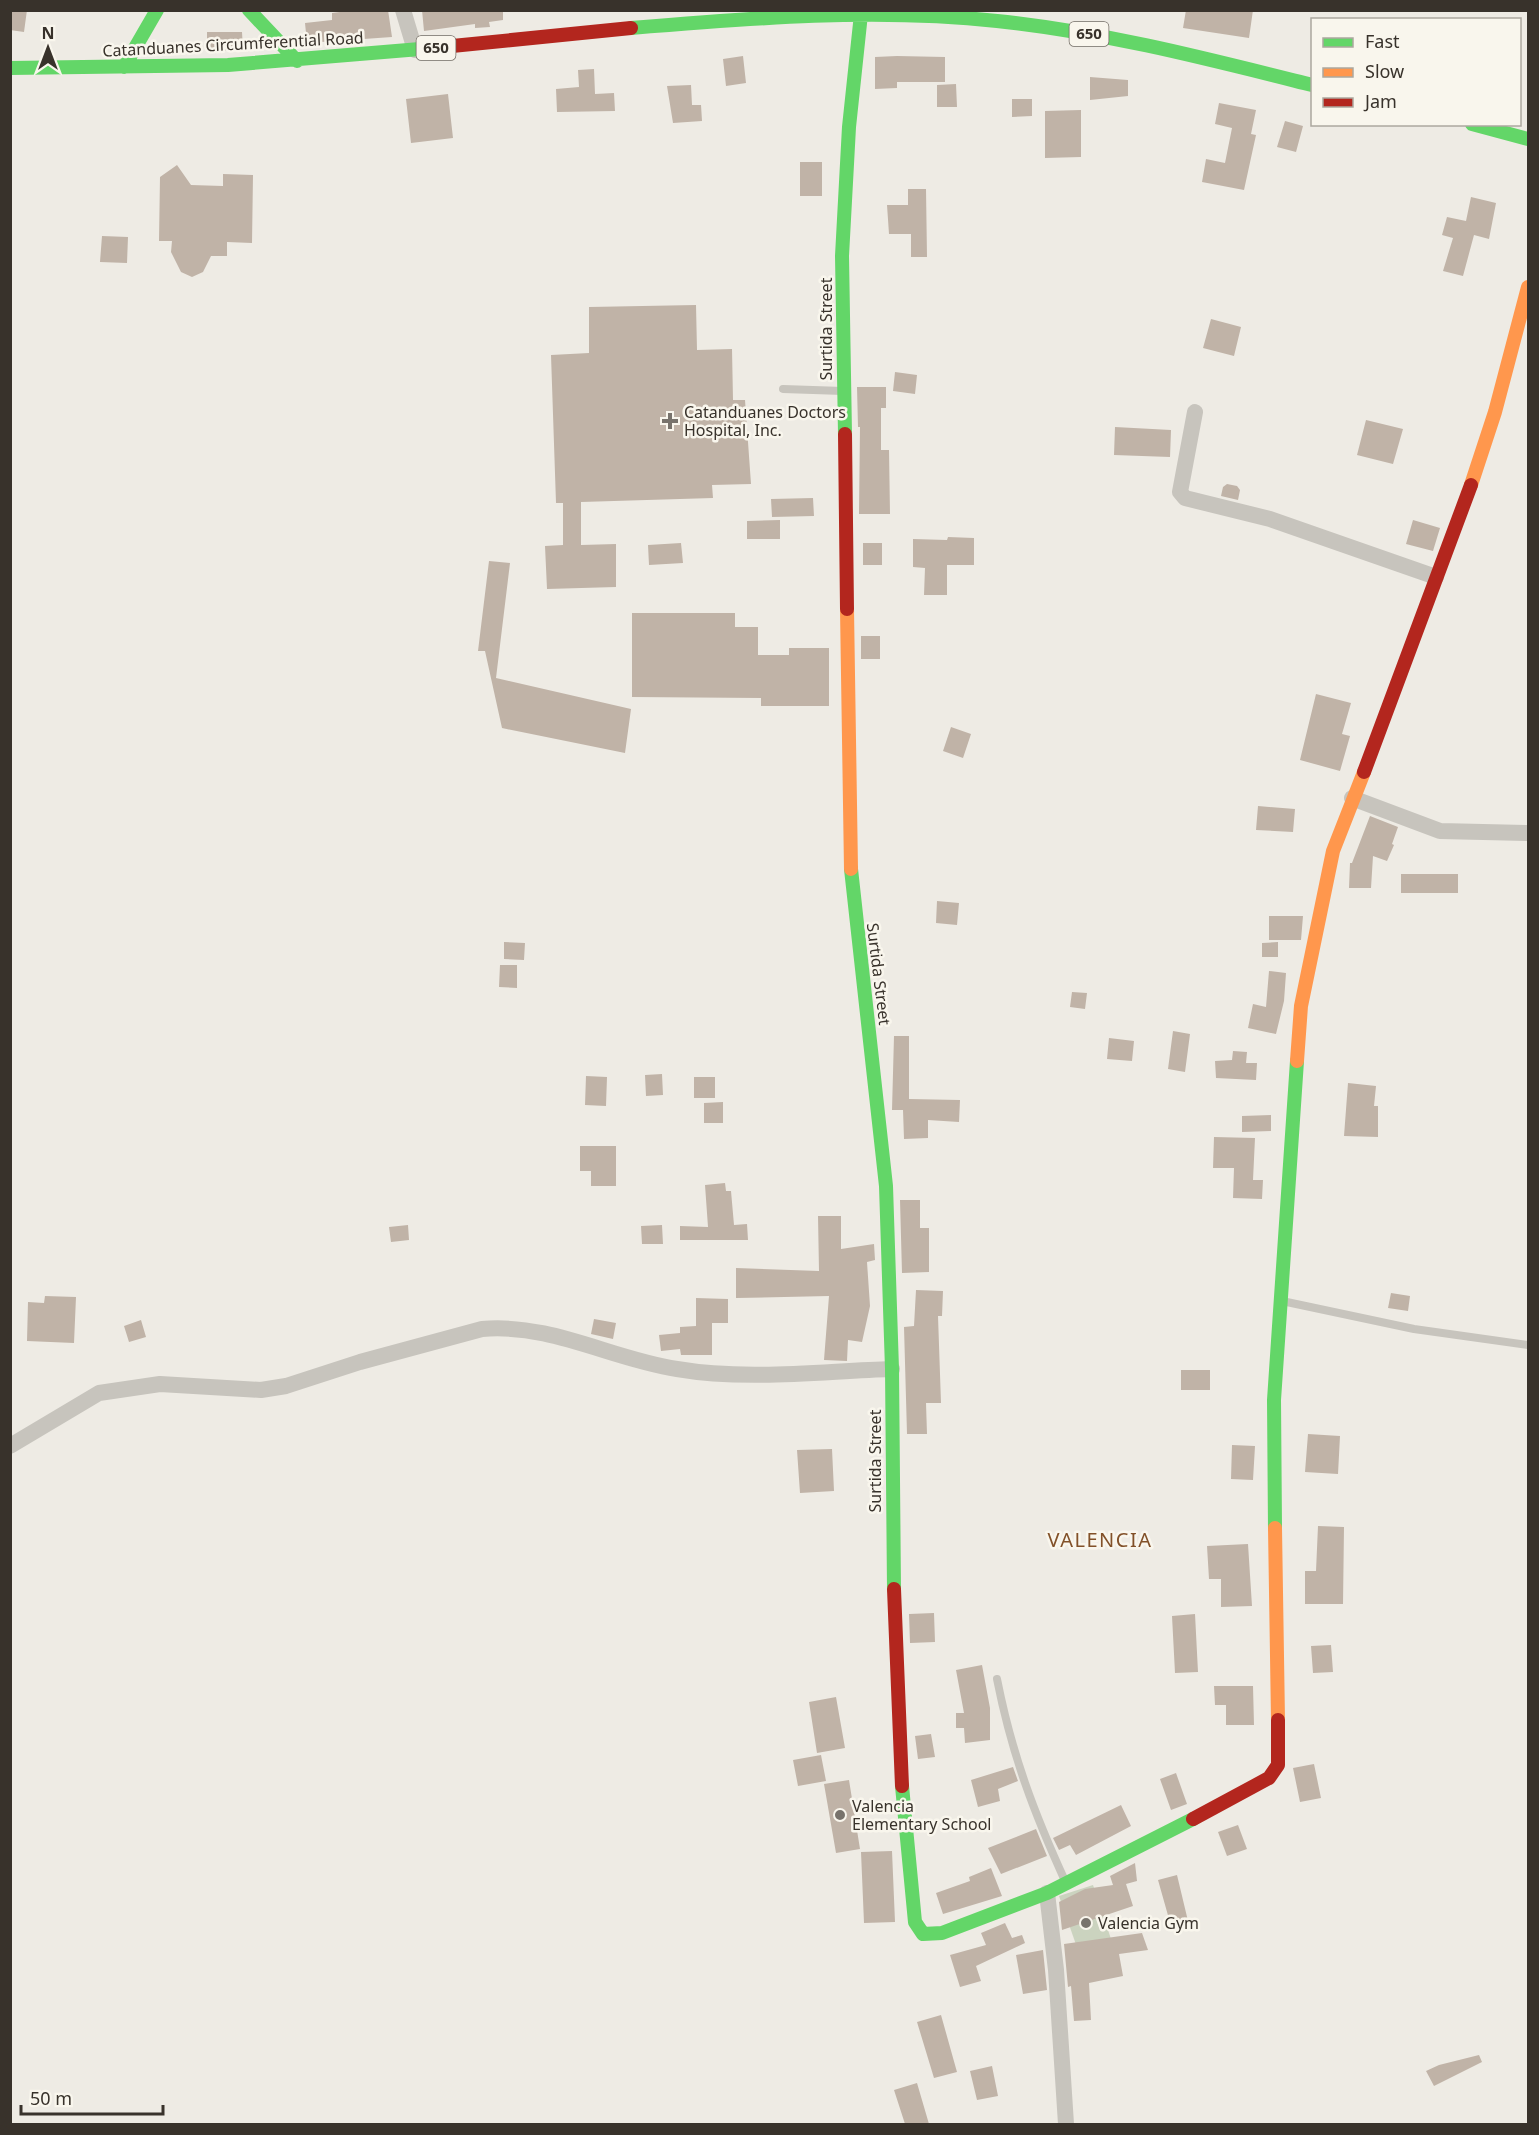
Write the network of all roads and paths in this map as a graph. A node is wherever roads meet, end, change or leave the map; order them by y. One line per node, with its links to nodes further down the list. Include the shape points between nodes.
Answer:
1 (157, 10): 9 (street)
2 (249, 10): 7 (street)
3 (403, 10): 6 (street)
4 (861, 14): 5 (street, Catanduanes Circumferential Road / 650); 10 (street, Catanduanes Circumferential Road / 650, via 954,17 1075,31); 15 (street, Surtida Street, via 843,205)
5 (701, 17): 6 (street, Catanduanes Circumferential Road / 650)
6 (415, 50): 7 (street, Catanduanes Circumferential Road / 650)
7 (297, 61): 9 (street, Catanduanes Circumferential Road / 650)
8 (10, 68): 9 (street, Catanduanes Circumferential Road / 650)
9 (124, 68)
10 (1311, 85)
11 (1479, 126): 12 (street)
12 (1528, 139)
13 (1528, 287): 17 (street, via 1495,412)
14 (783, 389): 15 (lane)
15 (843, 391): 22 (street, Surtida Street, via 851,864 883,1142)
16 (1195, 412): 17 (street, via 1180,492 1185,498 1270,519)
17 (1436, 577): 18 (street)
18 (1352, 798): 19 (street, via 1440,831); 20 (street, via 1326,875 1301,1006)
19 (1528, 833)
20 (1282, 1301): 21 (lane, via 1414,1329); 25 (street, via 1273,1451 1278,1765 1257,1786)
21 (1528, 1345)
22 (892, 1369): 23 (street, via 689,1371 609,1353 542,1332 491,1329 360,1362 286,1386 261,1390 160,1384 99,1393); 26 (street, Surtida Street, via 897,1710 915,1922 923,1934 942,1934)
23 (10, 1446)
24 (997, 1679): 25 (lane, via 1012,1747 1032,1808)
25 (1066, 1883): 26 (street)
26 (1047, 1893): 27 (street)
27 (1066, 2124)

